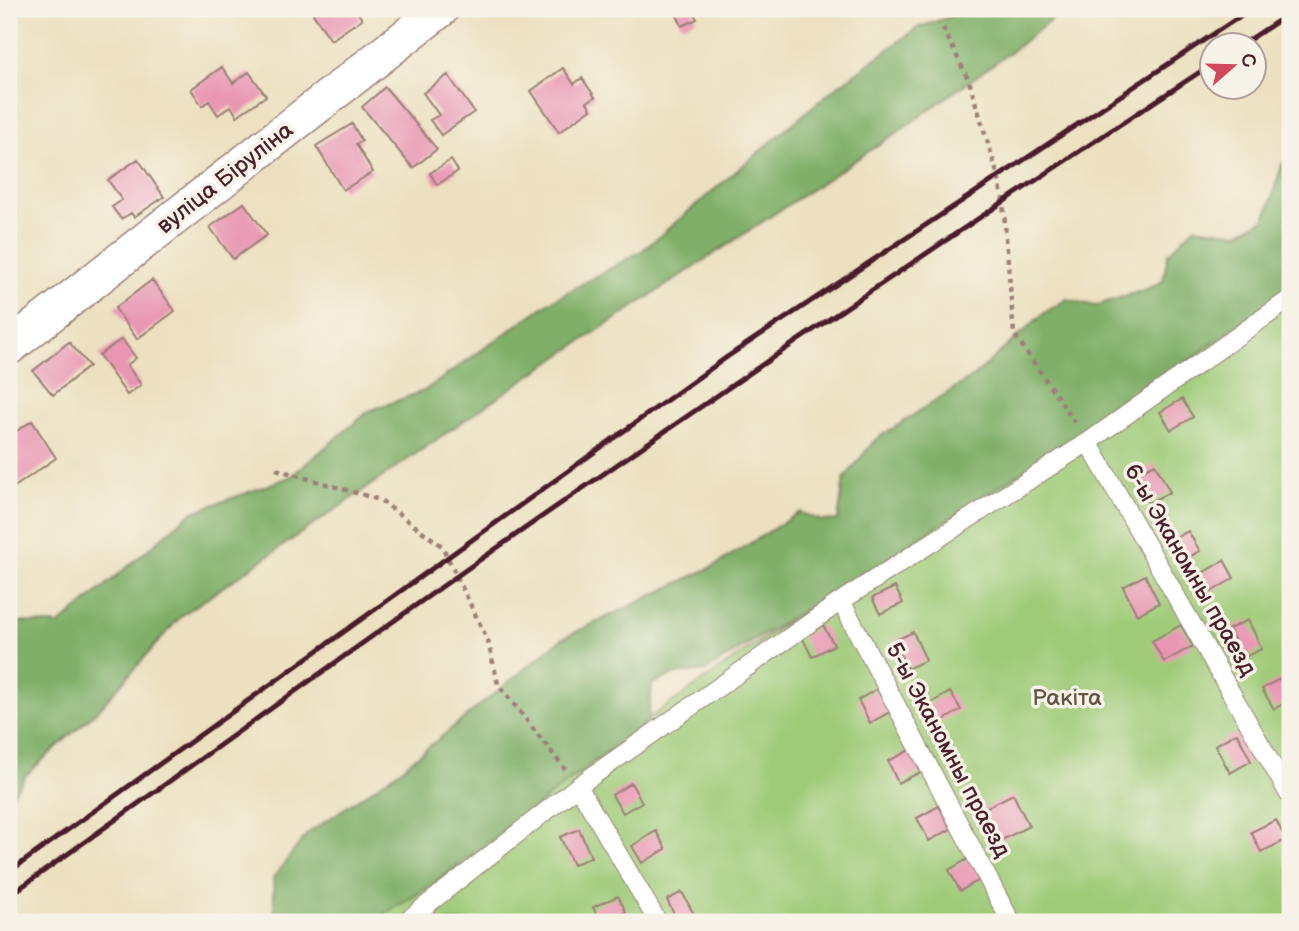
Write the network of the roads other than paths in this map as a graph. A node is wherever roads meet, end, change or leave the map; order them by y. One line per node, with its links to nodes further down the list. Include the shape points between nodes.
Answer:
1 (441, 9): 3 (street, вуліца Біруліна)
2 (1290, 299): 4 (lane)
3 (9, 347)
4 (1088, 442): 5 (lane); 7 (lane, 6-ы Эканомны праезд)
5 (841, 601): 6 (lane); 10 (lane, 5-ы Эканомны праезд)
6 (578, 786): 8 (lane); 9 (lane)
7 (1290, 796)
8 (405, 922)
9 (658, 922)
10 (1011, 922)

